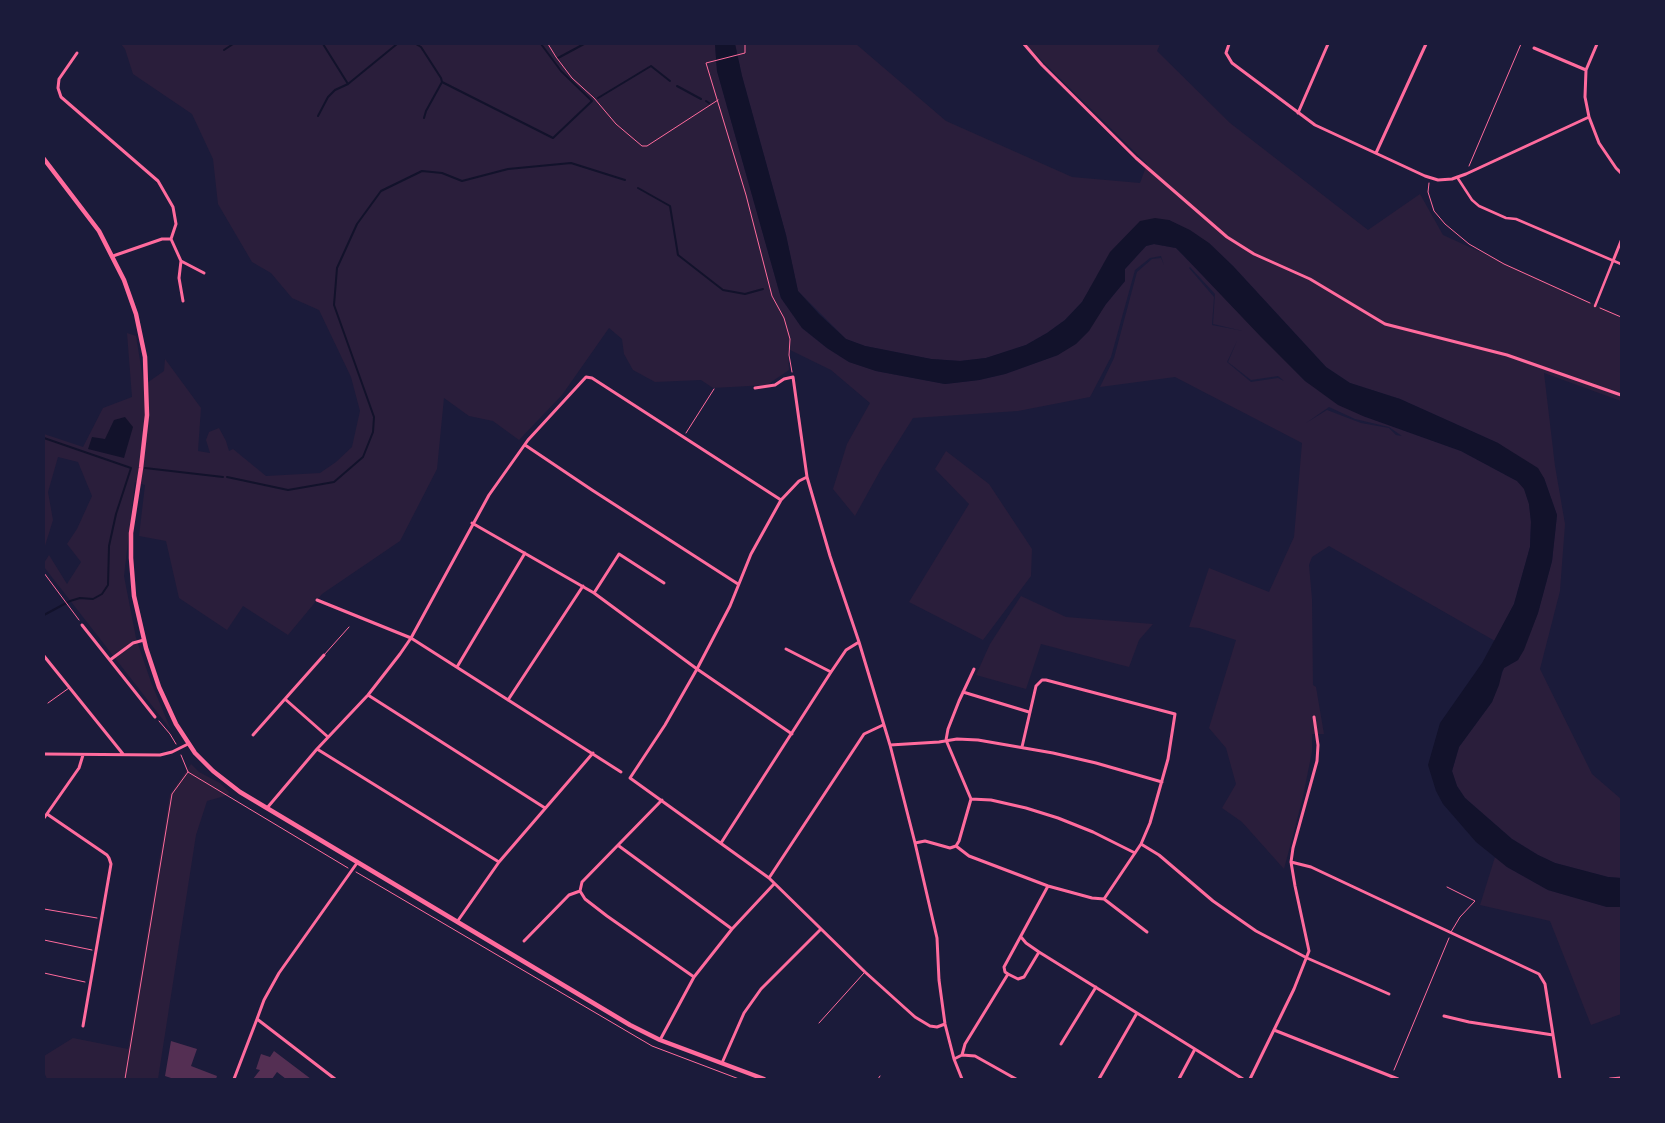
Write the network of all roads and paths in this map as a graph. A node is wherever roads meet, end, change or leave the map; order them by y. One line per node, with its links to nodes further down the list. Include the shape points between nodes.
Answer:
1 (548, 44): 12 (path, via 572,78 642,146 647,146)
2 (745, 44): 12 (path, via 745,53 741,55 706,63)
3 (1024, 44): 34 (street, via 1042,66 1144,165 1227,237 1254,254 1310,279 1385,324 1507,355)
4 (1229, 44): 13 (street, via 1226,53 1232,63)
5 (1328, 44): 13 (street)
6 (1426, 44): 15 (street)
7 (1521, 44): 18 (path)
8 (1597, 44): 11 (street)
9 (1534, 48): 11 (street)
10 (77, 53): 21 (street, via 59,79 61,97 158,181 173,207 176,224)
11 (1586, 70): 14 (street, via 1585,97)
12 (718, 100): 31 (path, via 772,296 784,318 790,339)
13 (1298, 113): 15 (street, via 1323,129)
14 (1589, 117): 17 (street, via 1599,144); 18 (street)
15 (1376, 153): 19 (street)
16 (44, 159): 23 (main road, via 96,226)
17 (1621, 172)
18 (1466, 174): 20 (street)
19 (1430, 178): 20 (street); 29 (path, via 1428,192 1434,211 1469,244)
20 (1457, 178): 25 (street, via 1479,206)
21 (171, 239): 23 (street, via 162,239); 24 (street)
22 (1621, 241): 25 (street)
23 (113, 256): 50 (main road, via 133,304 145,357 147,416 133,516 131,558 136,609)
24 (181, 261): 27 (street); 28 (street, via 179,278)
25 (1613, 261): 26 (street); 29 (street)
26 (1621, 264)
27 (204, 273)
28 (183, 301)
29 (1595, 306): 30 (path)
30 (1621, 317)
31 (793, 377): 32 (street, via 775,385); 37 (street)
32 (755, 388)
33 (714, 390): 35 (path)
34 (1621, 396)
35 (682, 438): 36 (street, via 586,377); 38 (street)
36 (525, 445): 39 (street, via 488,494); 43 (street)
37 (807, 477): 38 (street); 51 (street)
38 (781, 500): 43 (street)
39 (472, 523): 40 (street); 49 (street)
40 (525, 553): 44 (street); 56 (street)
41 (44, 573): 47 (path)
42 (664, 583): 45 (street, via 618,554)
43 (738, 584): 57 (street, via 730,606)
44 (583, 586): 45 (street); 64 (street)
45 (594, 593): 57 (street)
46 (317, 600): 49 (street)
47 (82, 625): 55 (street)
48 (349, 627): 54 (lane)
49 (411, 638): 56 (street); 62 (street)
50 (144, 640): 55 (street, via 133,643); 74 (main road, via 168,709)
51 (860, 642): 59 (street, via 846,650); 69 (street)
52 (786, 649): 59 (street)
53 (44, 656): 60 (street)
54 (324, 656): 63 (street)
55 (110, 660): 67 (street)
56 (457, 667): 64 (street)
57 (696, 669): 70 (street); 87 (street, via 666,725 630,778)
58 (974, 669): 61 (street)
59 (831, 672): 70 (street)
60 (69, 688): 65 (lane); 80 (street)
61 (964, 692): 66 (street); 73 (street)
62 (368, 695): 72 (street); 89 (street)
63 (285, 698): 71 (street); 72 (street)
64 (508, 700): 81 (street)
65 (48, 703)
66 (1029, 712): 76 (street); 85 (street, via 1036,686 1046,680 1175,714)
67 (155, 717): 77 (path)
68 (1314, 717): 100 (street, via 1317,761)
69 (883, 725): 75 (street); 102 (street, via 864,734)
70 (792, 734): 92 (street)
71 (253, 735)
72 (328, 736): 78 (street)
73 (946, 740): 75 (street); 76 (street, via 978,740); 86 (street)
74 (188, 744): 77 (street); 88 (main road, via 213,771)
75 (890, 744): 93 (street)
76 (1022, 746): 85 (street)
77 (178, 749): 80 (street, via 160,755); 83 (path)
78 (316, 749): 88 (street); 99 (street)
79 (44, 754): 82 (street)
80 (122, 754): 82 (street)
81 (592, 754): 84 (street); 89 (street)
82 (83, 755): 90 (street, via 79,768)
83 (188, 772): 101 (path); 145 (path, via 172,794)
84 (621, 772)
85 (1162, 782): 94 (street)
86 (971, 799): 96 (street); 97 (street, via 992,800 1058,818 1094,832)
87 (662, 800): 92 (street); 95 (street)
88 (266, 808): 98 (main road)
89 (545, 808): 99 (street)
90 (47, 814): 91 (street); 109 (street, via 109,858 111,864)
91 (44, 818)
92 (721, 843): 102 (street)
93 (915, 843): 96 (street, via 925,841 950,848); 132 (street, via 937,938)
94 (1141, 844): 97 (street); 120 (street, via 1234,917)
95 (619, 846): 106 (street, via 582,882); 111 (street)
96 (956, 846): 104 (street, via 969,856)
97 (1135, 854): 107 (street)
98 (357, 862): 101 (street); 110 (main road)
99 (499, 862): 110 (street)
100 (1292, 862): 114 (street, via 1311,867); 120 (street, via 1294,886 1309,951)
101 (352, 870): 130 (street, via 279,974); 148 (path, via 652,1046)
102 (769, 878): 103 (street)
103 (774, 884): 111 (street); 112 (street)
104 (1048, 886): 107 (street); 115 (street)
105 (1447, 887): 114 (lane, via 1475,901)
106 (580, 891): 117 (street, via 569,894); 124 (street, via 607,916)
107 (1104, 899): 113 (street)
108 (44, 910): 109 (path)
109 (101, 920): 118 (street)
110 (457, 922): 136 (main road)
111 (732, 929): 124 (street)
112 (821, 929): 121 (street); 141 (street, via 761,989 744,1013)
113 (1147, 932)
114 (1451, 932): 135 (street, via 1542,977); 143 (path)
115 (1020, 937): 119 (street); 123 (street, via 1004,967)
116 (44, 940): 118 (path)
117 (524, 941)
118 (96, 949): 125 (street)
119 (1038, 952): 123 (street, via 1024,978); 126 (street)
120 (1307, 958): 127 (street); 134 (street)
121 (865, 972): 131 (lane); 132 (street, via 915,1018 930,1026)
122 (44, 973): 125 (path)
123 (1008, 974): 139 (street)
124 (694, 976): 136 (street)
125 (90, 983): 133 (street)
126 (1096, 987): 128 (street); 137 (street)
127 (1389, 994)
128 (1136, 1014): 138 (street); 153 (street)
129 (1444, 1016): 135 (street)
130 (257, 1019): 146 (street); 147 (street)
131 (819, 1023)
132 (945, 1024): 140 (street)
133 (83, 1026)
134 (1274, 1030): 143 (street); 156 (street)
135 (1553, 1034): 158 (street)
136 (660, 1040): 141 (main road)
137 (1061, 1044)
138 (1195, 1049): 154 (street); 155 (street)
139 (962, 1054): 140 (street); 152 (street, via 975,1056)
140 (954, 1058): 151 (street)
141 (722, 1064): 149 (main road)
142 (880, 1076): 150 (lane)
143 (1391, 1076): 157 (street)
144 (1621, 1078): 159 (street)
145 (125, 1079)
146 (234, 1079)
147 (336, 1079)
148 (739, 1079)
149 (764, 1079)
150 (878, 1079)
151 (962, 1079)
152 (1016, 1079)
153 (1099, 1079)
154 (1179, 1079)
155 (1243, 1079)
156 (1250, 1079)
157 (1398, 1079)
158 (1560, 1079)
159 (1610, 1079)

